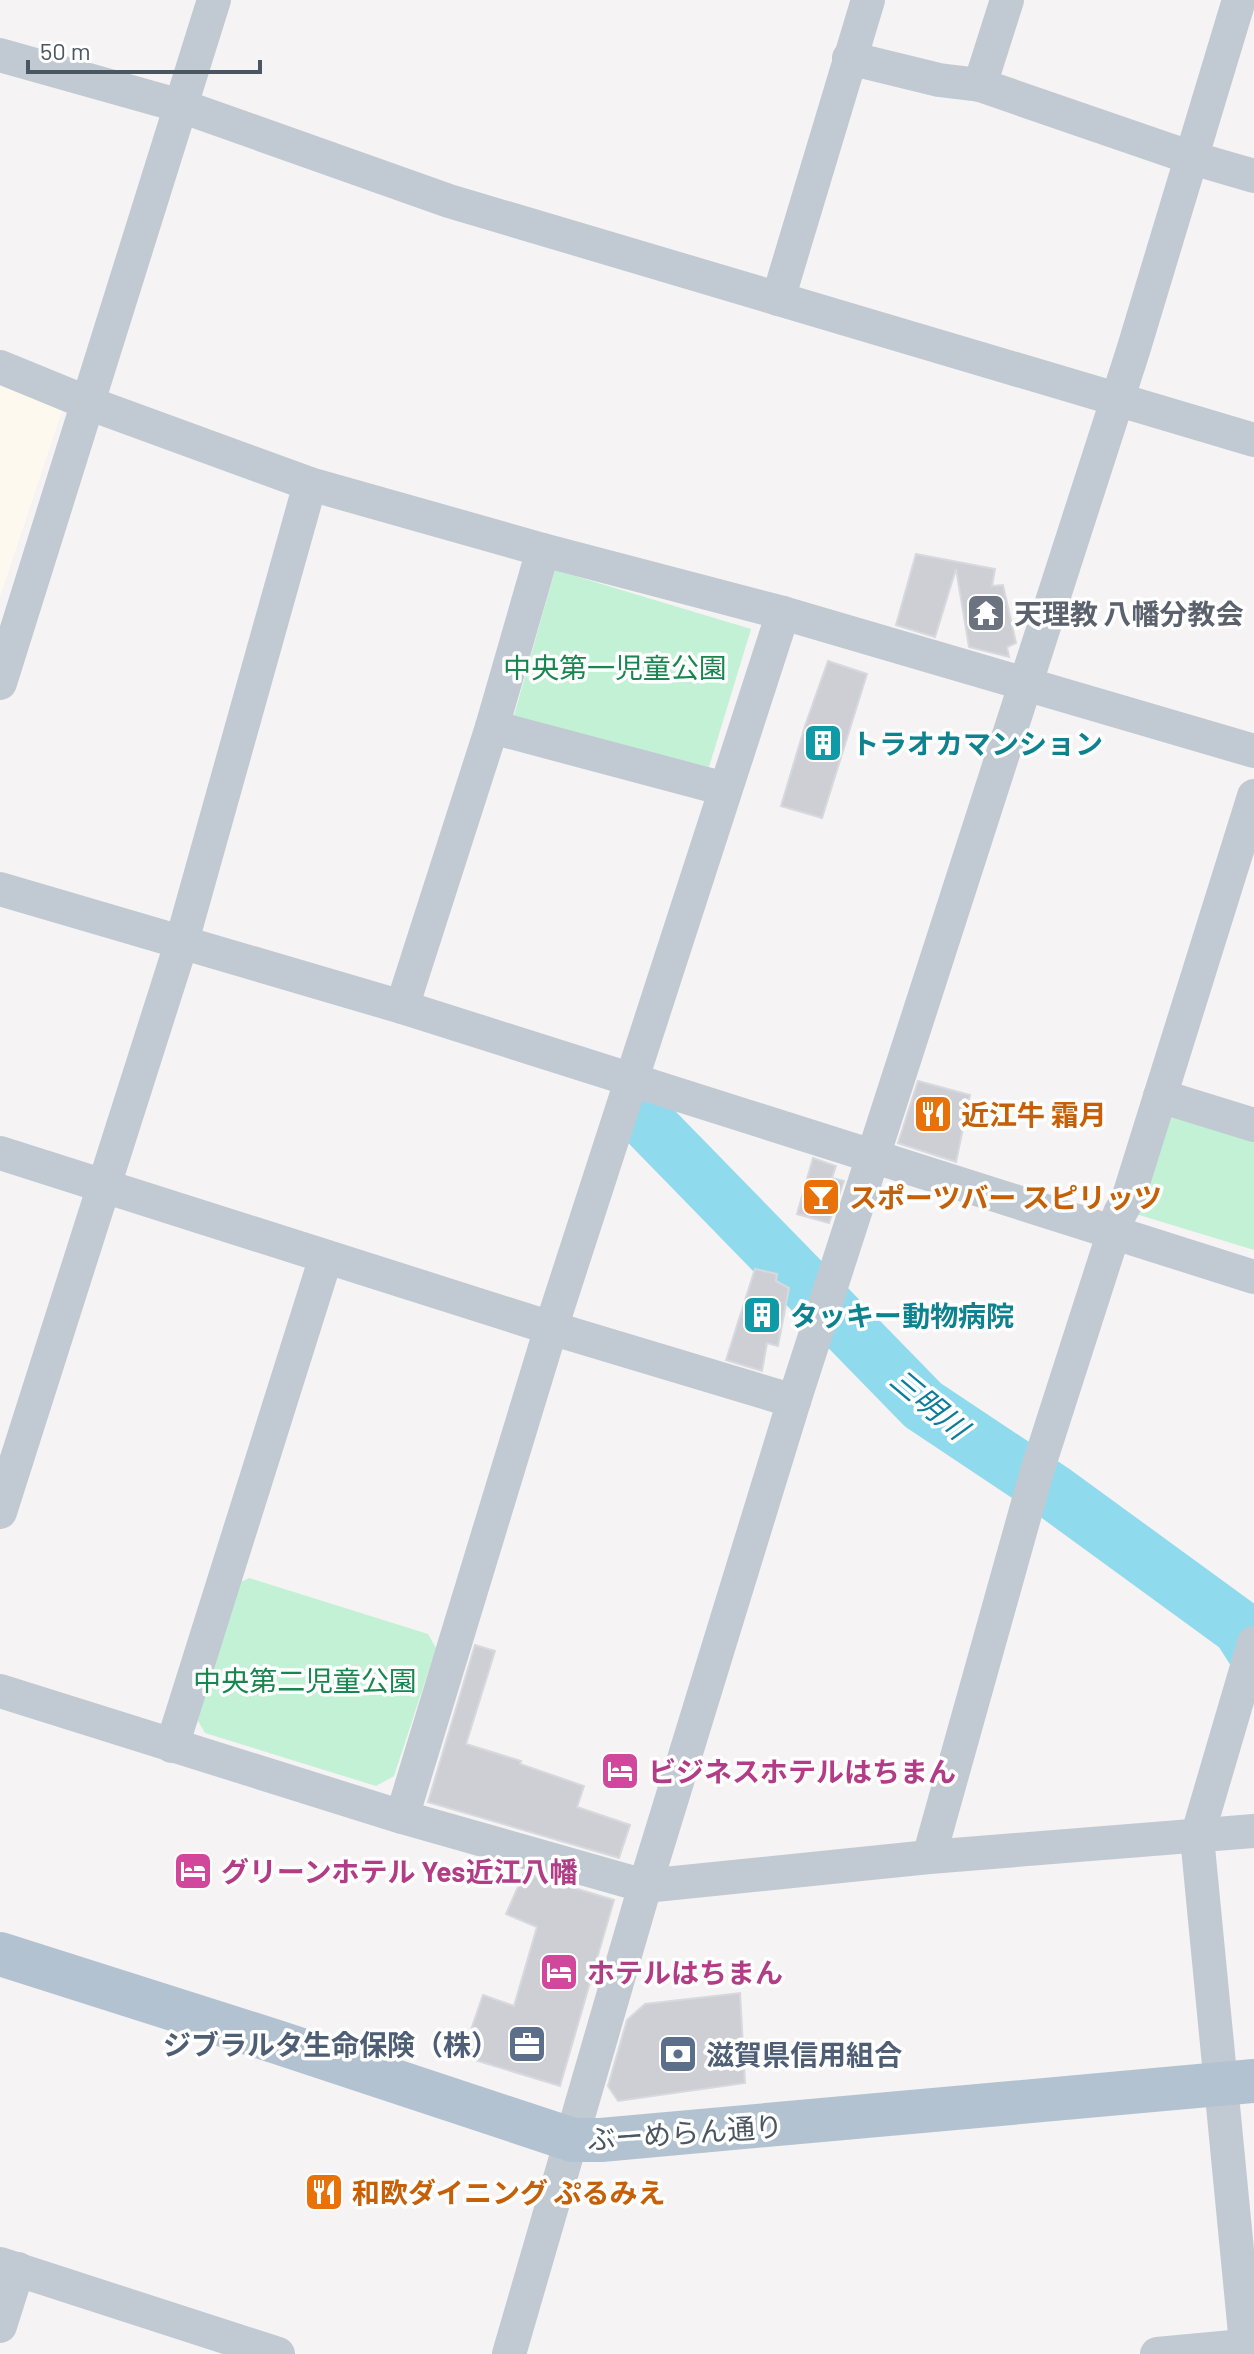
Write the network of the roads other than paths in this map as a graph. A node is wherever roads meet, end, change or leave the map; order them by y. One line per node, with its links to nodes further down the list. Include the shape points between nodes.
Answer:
1 (214, 0): 8 (street)
2 (868, 0): 6 (street)
3 (1007, 0): 7 (street)
4 (1239, 0): 9 (street)
5 (0, 55): 8 (street)
6 (849, 58): 7 (street); 11 (street)
7 (980, 85): 9 (street)
8 (181, 106): 11 (street, via 449,201); 14 (street)
9 (1192, 158): 10 (street); 13 (street)
10 (1254, 176)
11 (778, 299): 13 (street)
12 (0, 367): 14 (street)
13 (1116, 399): 15 (street); 20 (street)
14 (88, 403): 16 (street); 19 (street)
15 (1254, 440)
16 (310, 484): 17 (street); 26 (street)
17 (543, 550): 18 (street); 21 (street)
18 (783, 613): 20 (street); 23 (street)
19 (0, 683)
20 (1027, 683): 22 (street); 32 (street)
21 (492, 727): 23 (street); 27 (street)
22 (1254, 751)
23 (725, 789): 28 (street)
24 (1254, 796): 29 (street)
25 (0, 889): 26 (street)
26 (182, 941): 27 (street); 33 (street)
27 (402, 1007): 28 (street)
28 (632, 1079): 32 (street); 37 (street)
29 (1160, 1096): 30 (street); 34 (street)
30 (1254, 1125)
31 (0, 1153): 33 (street)
32 (870, 1157): 34 (street); 38 (street)
33 (104, 1186): 35 (street); 39 (street)
34 (1113, 1234): 36 (street); 46 (street, via 1035,1481)
35 (326, 1257): 37 (street); 42 (street)
36 (1254, 1277)
37 (551, 1328): 38 (street); 43 (street)
38 (794, 1401): 47 (street)
39 (0, 1512)
40 (1251, 1652): 45 (street)
41 (0, 1691): 42 (street)
42 (172, 1746): 43 (street)
43 (402, 1817): 47 (street)
44 (1254, 1831): 45 (street)
45 (1197, 1837): 46 (street); 49 (street)
46 (929, 1857): 47 (street)
47 (645, 1886): 50 (street)
48 (0, 1954): 50 (main road, ぶーめらん通り)
49 (1237, 2083): 50 (main road, ぶーめらん通り); 53 (street)
50 (573, 2140): 55 (street)
51 (9, 2267): 52 (street); 54 (street)
52 (0, 2326)
53 (1249, 2348): 56 (street)
54 (261, 2352)
55 (509, 2354)
56 (1157, 2354)

